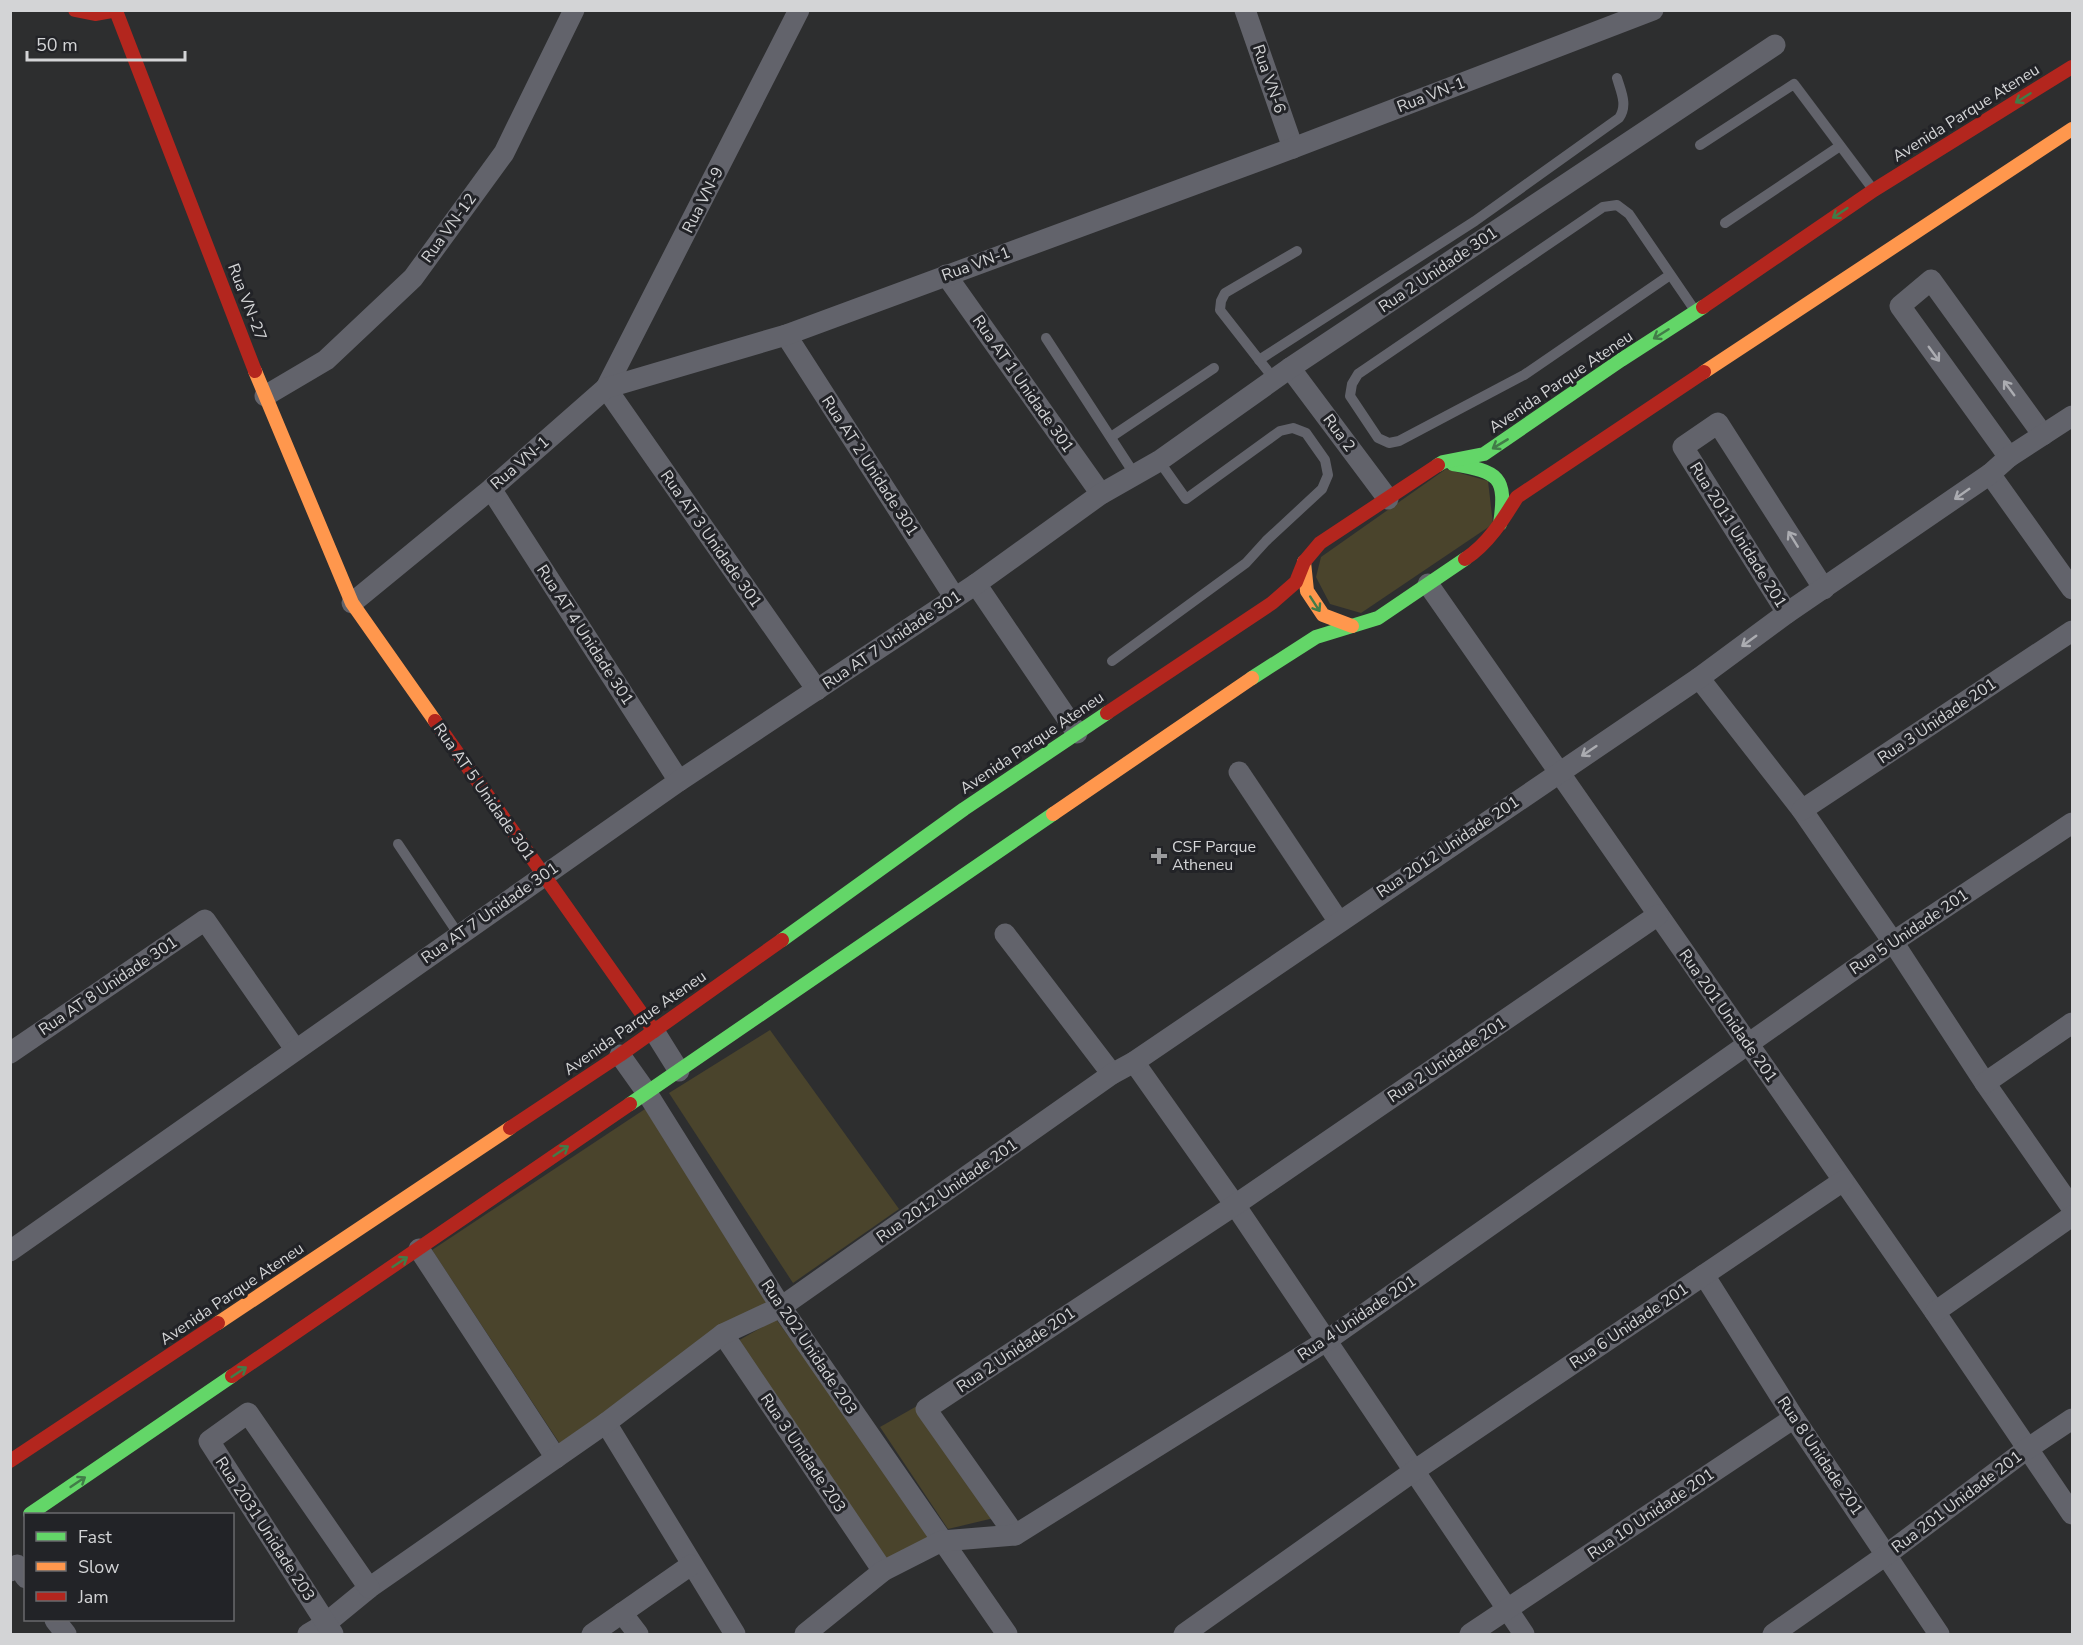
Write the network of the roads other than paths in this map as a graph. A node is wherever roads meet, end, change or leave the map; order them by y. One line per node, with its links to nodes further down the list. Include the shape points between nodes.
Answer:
1 (75, 10): 6 (street, via 95,14)
2 (574, 10): 26 (street, Rua VN-12, via 504,153 413,278 326,360)
3 (799, 10): 25 (street, Rua VN-9)
4 (1245, 10): 13 (street, Rua VN-6)
5 (1653, 10): 13 (street, Rua VN-1)
6 (116, 11): 26 (street, Rua VN-27)
7 (1774, 45): 24 (street, Rua 2 Unidade 301)
8 (2073, 67): 14 (street, Avenida Parque Ateneu, one-way to 14)
9 (1617, 78): 22 (lane, via 1624,100 1619,118 1475,221)
10 (2073, 129): 38 (street, via 1517,497)
11 (1700, 144): 12 (lane, via 1794,84)
12 (1840, 146): 14 (lane); 15 (lane)
13 (1293, 148): 17 (street, Rua VN-1)
14 (1874, 190): 19 (street, Avenida Parque Ateneu, one-way to 19)
15 (1725, 223)
16 (1297, 251): 22 (lane, via 1225,293 1221,301 1220,310)
17 (946, 275): 20 (street, Rua VN-1); 36 (street, Rua AT 1 Unidade 301)
18 (1671, 275): 18 (lane, via 1629,214 1617,205 1603,207 1358,374 1350,396 1378,438 1389,443 1400,441 1524,375); 19 (lane)
19 (1696, 312): 32 (street, Avenida Parque Ateneu, one-way to 32, via 1484,454)
20 (786, 334): 25 (street, Rua VN-1); 44 (street, Rua AT 2 Unidade 301)
21 (1047, 338): 29 (lane)
22 (1259, 360): 24 (lane)
23 (1214, 369): 29 (lane)
24 (1282, 374): 31 (street, Rua 2 Unidade 301); 37 (street, Rua 2)
25 (606, 388): 35 (street, Rua VN-1); 51 (street, Rua AT 3 Unidade 301)
26 (265, 396): 45 (street, Rua VN-27)
27 (2073, 416): 28 (street, Rua 2011 Unidade 201)
28 (2043, 435): 30 (street, Rua 2011 Unidade 201); 30 (street, one-way to 30, via 1931,280 1900,306)
29 (1111, 437): 34 (lane)
30 (2009, 457): 33 (street, Rua 2011 Unidade 201)
31 (1160, 461): 34 (street, Rua 2 Unidade 301); 49 (lane, via 1186,499 1280,431 1293,428 1306,433 1325,460 1328,475 1322,489 1246,563)
32 (1443, 462): 37 (street, Avenida Parque Ateneu); 38 (street, via 1485,469 1500,482 1505,498)
33 (1990, 474): 42 (street, Rua 2011 Unidade 201, one-way to 42); 43 (street)
34 (1135, 475): 36 (street, Rua 2 Unidade 301)
35 (491, 489): 45 (street, Rua VN-1); 55 (street, Rua AT 4 Unidade 301)
36 (1101, 494): 40 (street, Rua AT 7 Unidade 301)
37 (1388, 499): 39 (street, Avenida Parque Ateneu, via 1320,543)
38 (1500, 524): 41 (street, via 1476,552)
39 (1304, 562): 47 (street, one-way to 47, via 1307,591 1323,615); 52 (street, Avenida Parque Ateneu, via 1296,582 1272,603)
40 (976, 584): 44 (street, Rua AT 7 Unidade 301); 52 (street, Rua AT 7 Unidade 301)
41 (1428, 584): 47 (street, via 1378,618); 54 (street, Rua 201 Unidade 201)
42 (1824, 589): 46 (street, Rua 2011 Unidade 201); 46 (street, Rua 2011 Unidade 201, one-way to 46, via 1718,423 1683,447)
43 (2073, 589)
44 (955, 598): 51 (street, Rua AT 7 Unidade 301)
45 (352, 603): 59 (street, Rua AT 5 Unidade 301)
46 (1787, 613): 50 (street, Rua 2011 Unidade 201, one-way to 50)
47 (1352, 626): 72 (street, via 1316,637 1277,661)
48 (2073, 631): 56 (street, Rua 3 Unidade 201)
49 (1112, 661)
50 (1699, 678): 54 (street, Rua 2011 Unidade 201, one-way to 54); 56 (street)
51 (817, 690): 55 (street, Rua AT 7 Unidade 301)
52 (1077, 733): 66 (street, Avenida Parque Ateneu)
53 (1239, 772): 61 (street)
54 (1557, 772): 60 (street, Rua 201 Unidade 201); 61 (street, Rua 2012 Unidade 201)
55 (679, 782): 59 (street, Rua AT 7 Unidade 301)
56 (1802, 810): 64 (street)
57 (2073, 823): 64 (street, Rua 5 Unidade 201)
58 (398, 844): 63 (lane)
59 (543, 876): 63 (street, Rua AT 7 Unidade 301); 66 (street, Rua AT 5 Unidade 301)
60 (1658, 915): 67 (street, Rua 201 Unidade 201); 77 (street, Rua 2 Unidade 201)
61 (1339, 922): 71 (street, Rua 2012 Unidade 201)
62 (1005, 934): 73 (street)
63 (459, 935): 68 (street, Rua AT 7 Unidade 301)
64 (1893, 942): 67 (street, Rua 5 Unidade 201); 74 (street)
65 (2073, 1023): 74 (street)
66 (654, 1031): 70 (street, Avenida Parque Ateneu); 72 (street, Rua AT 5 Unidade 301)
67 (1748, 1043): 76 (street, Rua 201 Unidade 201); 86 (street, Rua 4 Unidade 201)
68 (296, 1049): 69 (street, Rua AT 8 Unidade 301, via 205,920); 81 (street, Rua AT 7 Unidade 301)
69 (10, 1053)
70 (620, 1055): 75 (street, Rua 202 Unidade 203); 92 (street, Avenida Parque Ateneu)
71 (1134, 1062): 73 (street, Rua 2012 Unidade 201); 77 (street)
72 (679, 1071): 75 (street)
73 (1113, 1074): 83 (street, Rua 2012 Unidade 201)
74 (1985, 1083): 78 (street)
75 (647, 1093): 80 (street, one-way to 75); 83 (street, Rua 202 Unidade 203)
76 (1843, 1180): 82 (street, Rua 6 Unidade 201); 84 (street, Rua 201 Unidade 201)
77 (1235, 1205): 86 (street); 96 (street, Rua 2 Unidade 201, via 926,1409)
78 (2073, 1208)
79 (2073, 1216): 84 (street)
80 (419, 1249): 91 (street); 94 (street, one-way to 80)
81 (10, 1251)
82 (1704, 1275): 87 (street, Rua 8 Unidade 201); 93 (street, Rua 6 Unidade 201)
83 (781, 1307): 85 (street, Rua 2031 Unidade 203); 97 (street, Rua 202 Unidade 203)
84 (1935, 1312): 90 (street, Rua 201 Unidade 201)
85 (723, 1334): 89 (street, Rua 2031 Unidade 203); 101 (street, Rua 3 Unidade 203)
86 (1326, 1341): 93 (street); 96 (street, Rua 4 Unidade 201)
87 (1794, 1418): 98 (street, Rua 8 Unidade 201); 104 (street, Rua 10 Unidade 201)
88 (2073, 1419): 90 (street)
89 (606, 1424): 91 (street, Rua 2031 Unidade 203); 99 (street)
90 (2027, 1449): 95 (street, Rua 201 Unidade 201); 98 (street, Rua 201 Unidade 201)
91 (556, 1458): 103 (street, Rua 2031 Unidade 203)
92 (10, 1461)
93 (1414, 1471): 104 (street); 114 (street, Rua 6 Unidade 201)
94 (31, 1513)
95 (2073, 1514)
96 (1015, 1535): 97 (street, Rua 4 Unidade 201)
97 (942, 1541): 101 (street); 113 (street, Rua 202 Unidade 203)
98 (1886, 1555): 117 (street, Rua 201 Unidade 201); 118 (street, Rua 8 Unidade 201)
99 (691, 1565): 105 (street); 111 (street)
100 (10, 1571): 102 (street, via 17,1566)
101 (883, 1571): 112 (street)
102 (24, 1575)
103 (369, 1588): 107 (street, Rua 2031 Unidade 203); 107 (street, Rua 2031 Unidade 203, via 248,1413 209,1442)
104 (1507, 1610): 115 (street, Rua 10 Unidade 201); 116 (street)
105 (622, 1613): 109 (street); 110 (street)
106 (57, 1621): 108 (street)
107 (322, 1631)
108 (66, 1635)
109 (592, 1635)
110 (638, 1635)
111 (735, 1635)
112 (806, 1635)
113 (1007, 1635)
114 (1184, 1635)
115 (1470, 1635)
116 (1524, 1635)
117 (1773, 1635)
118 (1940, 1635)

